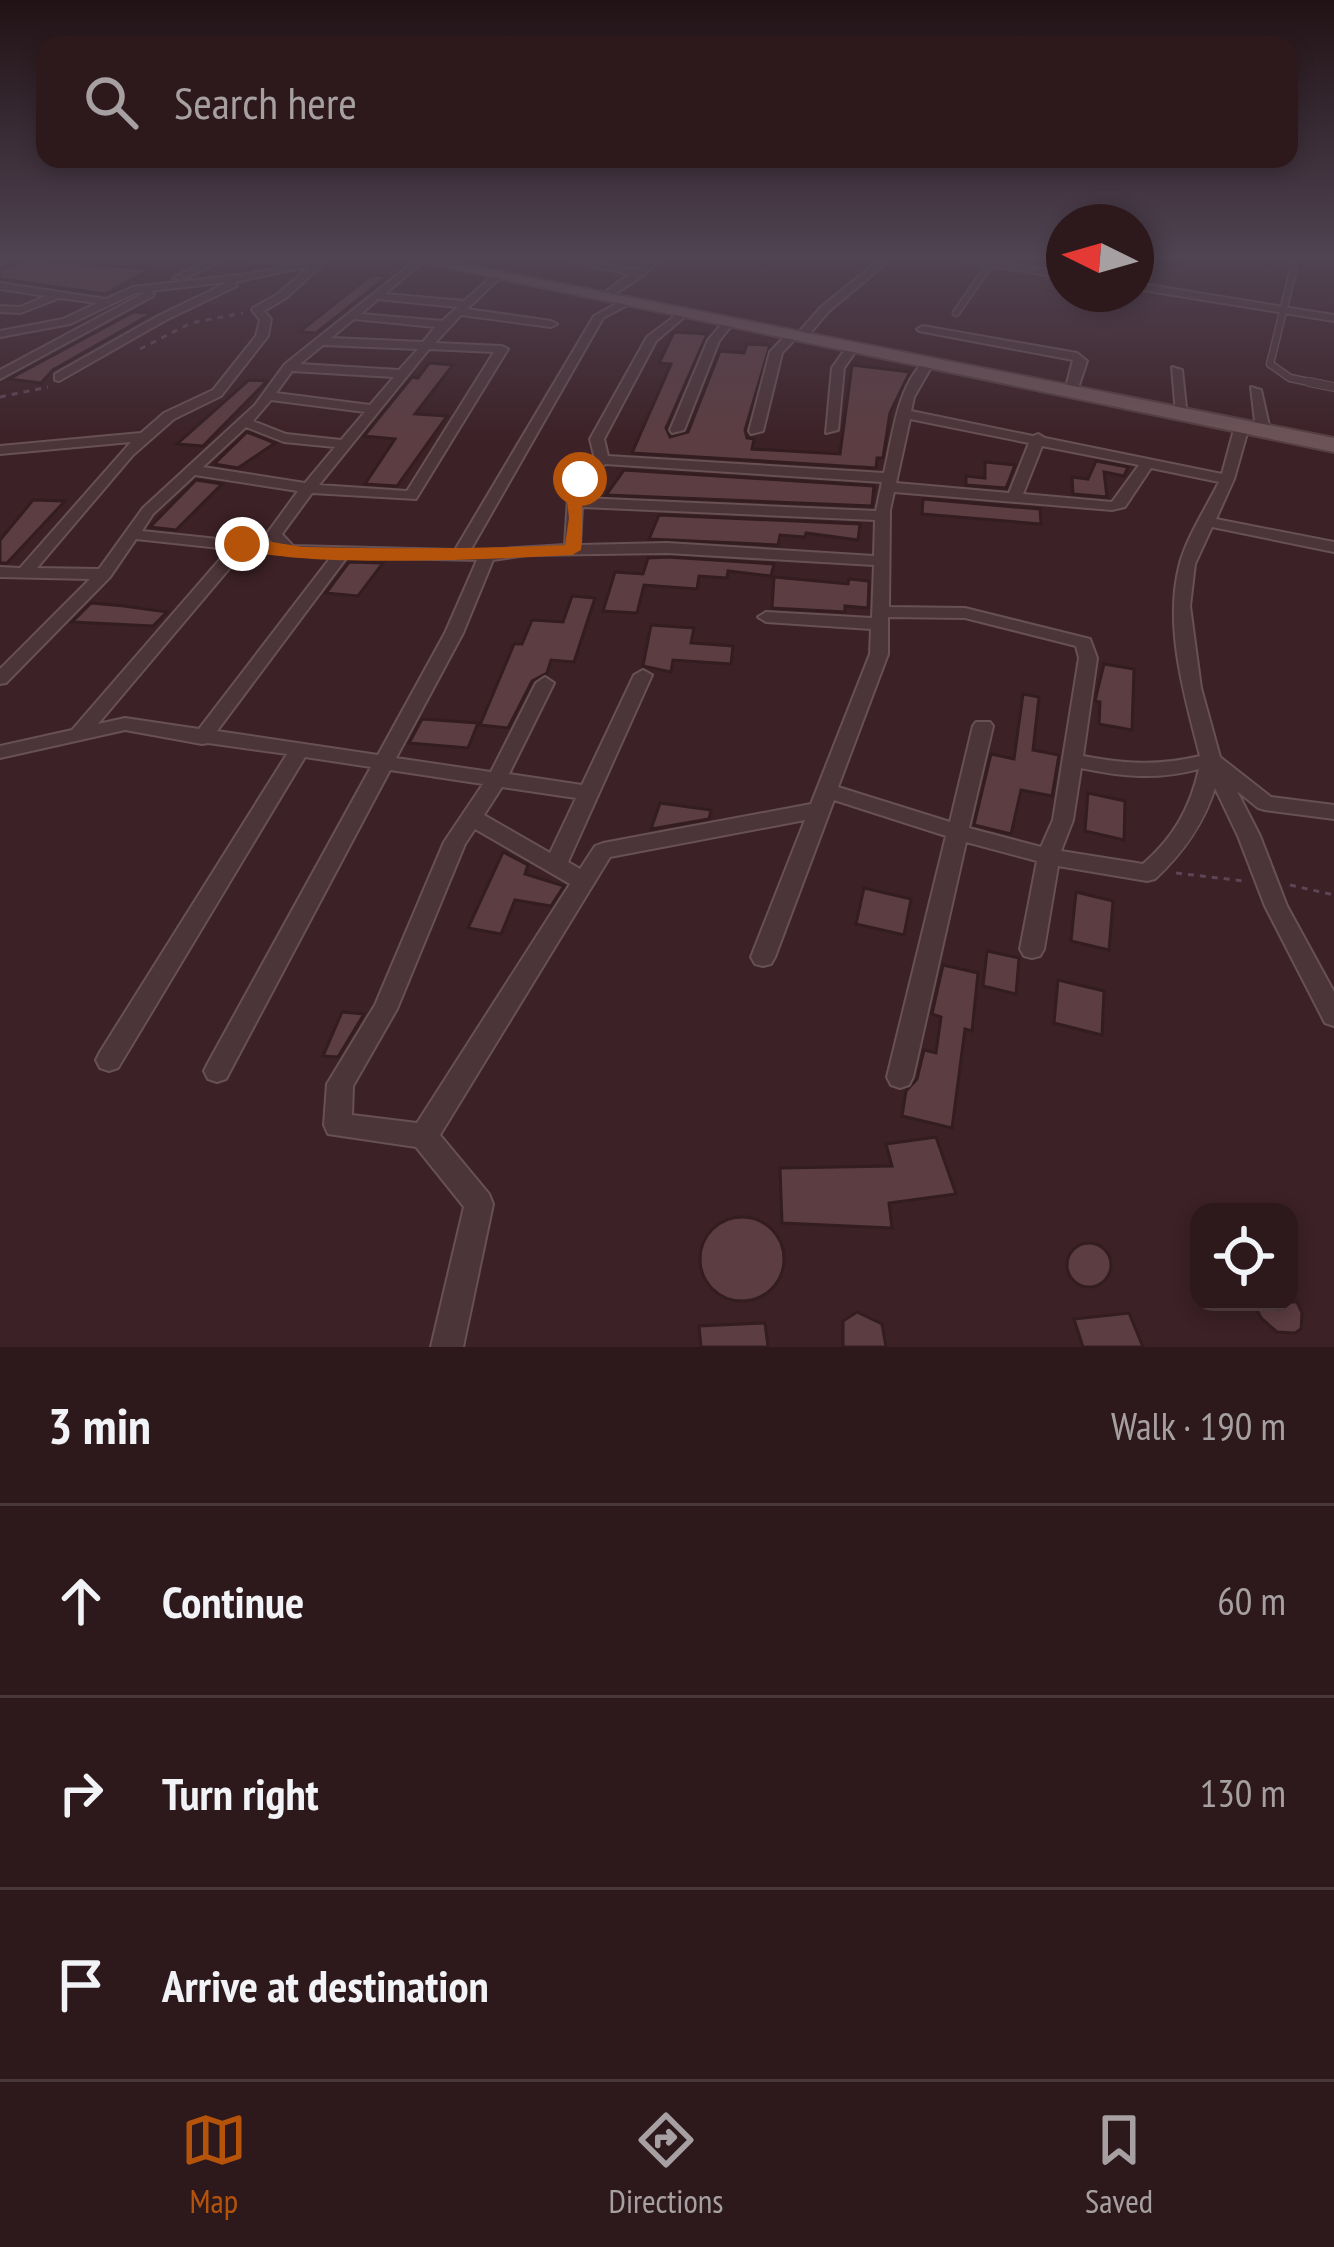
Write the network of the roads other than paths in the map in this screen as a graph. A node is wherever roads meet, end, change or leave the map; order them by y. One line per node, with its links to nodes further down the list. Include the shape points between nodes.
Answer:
1 (73, 318): 18 (street)
2 (105, 318): 27 (street)
3 (162, 318): 28 (street)
4 (264, 318): 41 (street, via 262,336 217,393)
5 (350, 318): 20 (street)
6 (371, 318): 16 (street)
7 (452, 318): 16 (street)
8 (517, 318): 15 (street)
9 (597, 318): 62 (street)
10 (677, 318): 46 (street, via 651,339 597,439)
11 (714, 318): 14 (main road)
12 (815, 318): 19 (street)
13 (1279, 318): 29 (lane, via 1273,369)
14 (730, 321): 19 (main road); 38 (street, via 714,340)
15 (551, 324)
16 (444, 325): 21 (street)
17 (923, 329): 31 (street, via 1076,357)
18 (0, 334)
19 (797, 335): 22 (main road); 40 (street, via 776,352)
20 (321, 341): 21 (street); 24 (street)
21 (426, 346): 26 (street); 51 (street, via 502,349 415,492 404,498)
22 (853, 346): 23 (main road); 39 (street, via 838,368)
23 (928, 362): 31 (main road); 34 (street)
24 (289, 367): 26 (street); 32 (street)
25 (1176, 370): 35 (street)
26 (402, 374): 33 (street)
27 (0, 375)
28 (59, 377)
29 (1334, 387)
30 (1255, 390): 37 (street)
31 (1071, 391): 35 (main road)
32 (271, 396): 33 (street); 36 (street)
33 (373, 409): 43 (street)
34 (904, 414): 42 (street); 50 (street)
35 (1182, 414): 37 (main road)
36 (244, 422): 43 (street, via 284,439); 48 (street)
37 (1252, 428): 44 (main road); 49 (street)
38 (677, 430)
39 (831, 430)
40 (756, 431)
41 (146, 437): 45 (street); 66 (street)
42 (1039, 439): 47 (street); 52 (street)
43 (344, 444): 51 (street)
44 (1334, 445)
45 (0, 450)
46 (602, 460): 50 (street); 53 (street, via 576,483)
47 (1149, 461): 49 (street); 52 (street, via 1120,504)
48 (194, 470): 51 (street); 56 (street)
49 (1227, 479): 55 (street)
50 (889, 482): 52 (street); 54 (street)
51 (308, 488): 60 (street, via 274,535)
52 (1014, 499)
53 (576, 502): 54 (street); 59 (street)
54 (883, 516): 64 (street)
55 (1206, 520): 58 (street); 80 (street, via 1187,564 1182,607)
56 (132, 534): 57 (street); 67 (street)
57 (242, 544): 60 (street); 74 (street)
58 (1334, 547)
59 (572, 550): 63 (street); 64 (street)
60 (289, 551): 61 (street)
61 (342, 553): 62 (street); 75 (street)
62 (460, 555): 63 (street)
63 (487, 556): 78 (street)
64 (882, 561): 69 (street)
65 (0, 572): 66 (street)
66 (25, 572): 67 (street)
67 (104, 574): 71 (street)
68 (766, 617): 69 (street)
69 (880, 618): 79 (street, via 965,614 1084,643); 83 (street, via 879,654)
70 (643, 675): 82 (street)
71 (0, 679)
72 (545, 683): 81 (street)
73 (983, 726): 86 (street)
74 (77, 736): 75 (street, via 125,724); 76 (street)
75 (202, 738): 77 (street)
76 (0, 752)
77 (298, 752): 78 (street); 93 (street)
78 (385, 760): 81 (street); 94 (street)
79 (1071, 760): 80 (street, via 1166,771); 87 (street, via 1063,820)
80 (1211, 760): 84 (street, via 1265,803); 87 (street, via 1204,803 1178,846 1147,873); 92 (street)
81 (498, 777): 82 (street); 85 (street)
82 (588, 793): 88 (street)
83 (822, 800): 86 (street); 89 (street, via 603,851); 91 (street)
84 (1334, 812)
85 (471, 818): 88 (street); 96 (street, via 385,1009 340,1084 338,1125)
86 (960, 834): 87 (street); 95 (street)
87 (1049, 853): 90 (street)
88 (555, 866): 89 (street)
89 (584, 882): 96 (street)
90 (1032, 949)
91 (763, 957)
92 (1334, 1016)
93 (110, 1060)
94 (217, 1071)
95 (900, 1077)
96 (424, 1136): 97 (street, via 479,1204)
97 (447, 1347)

